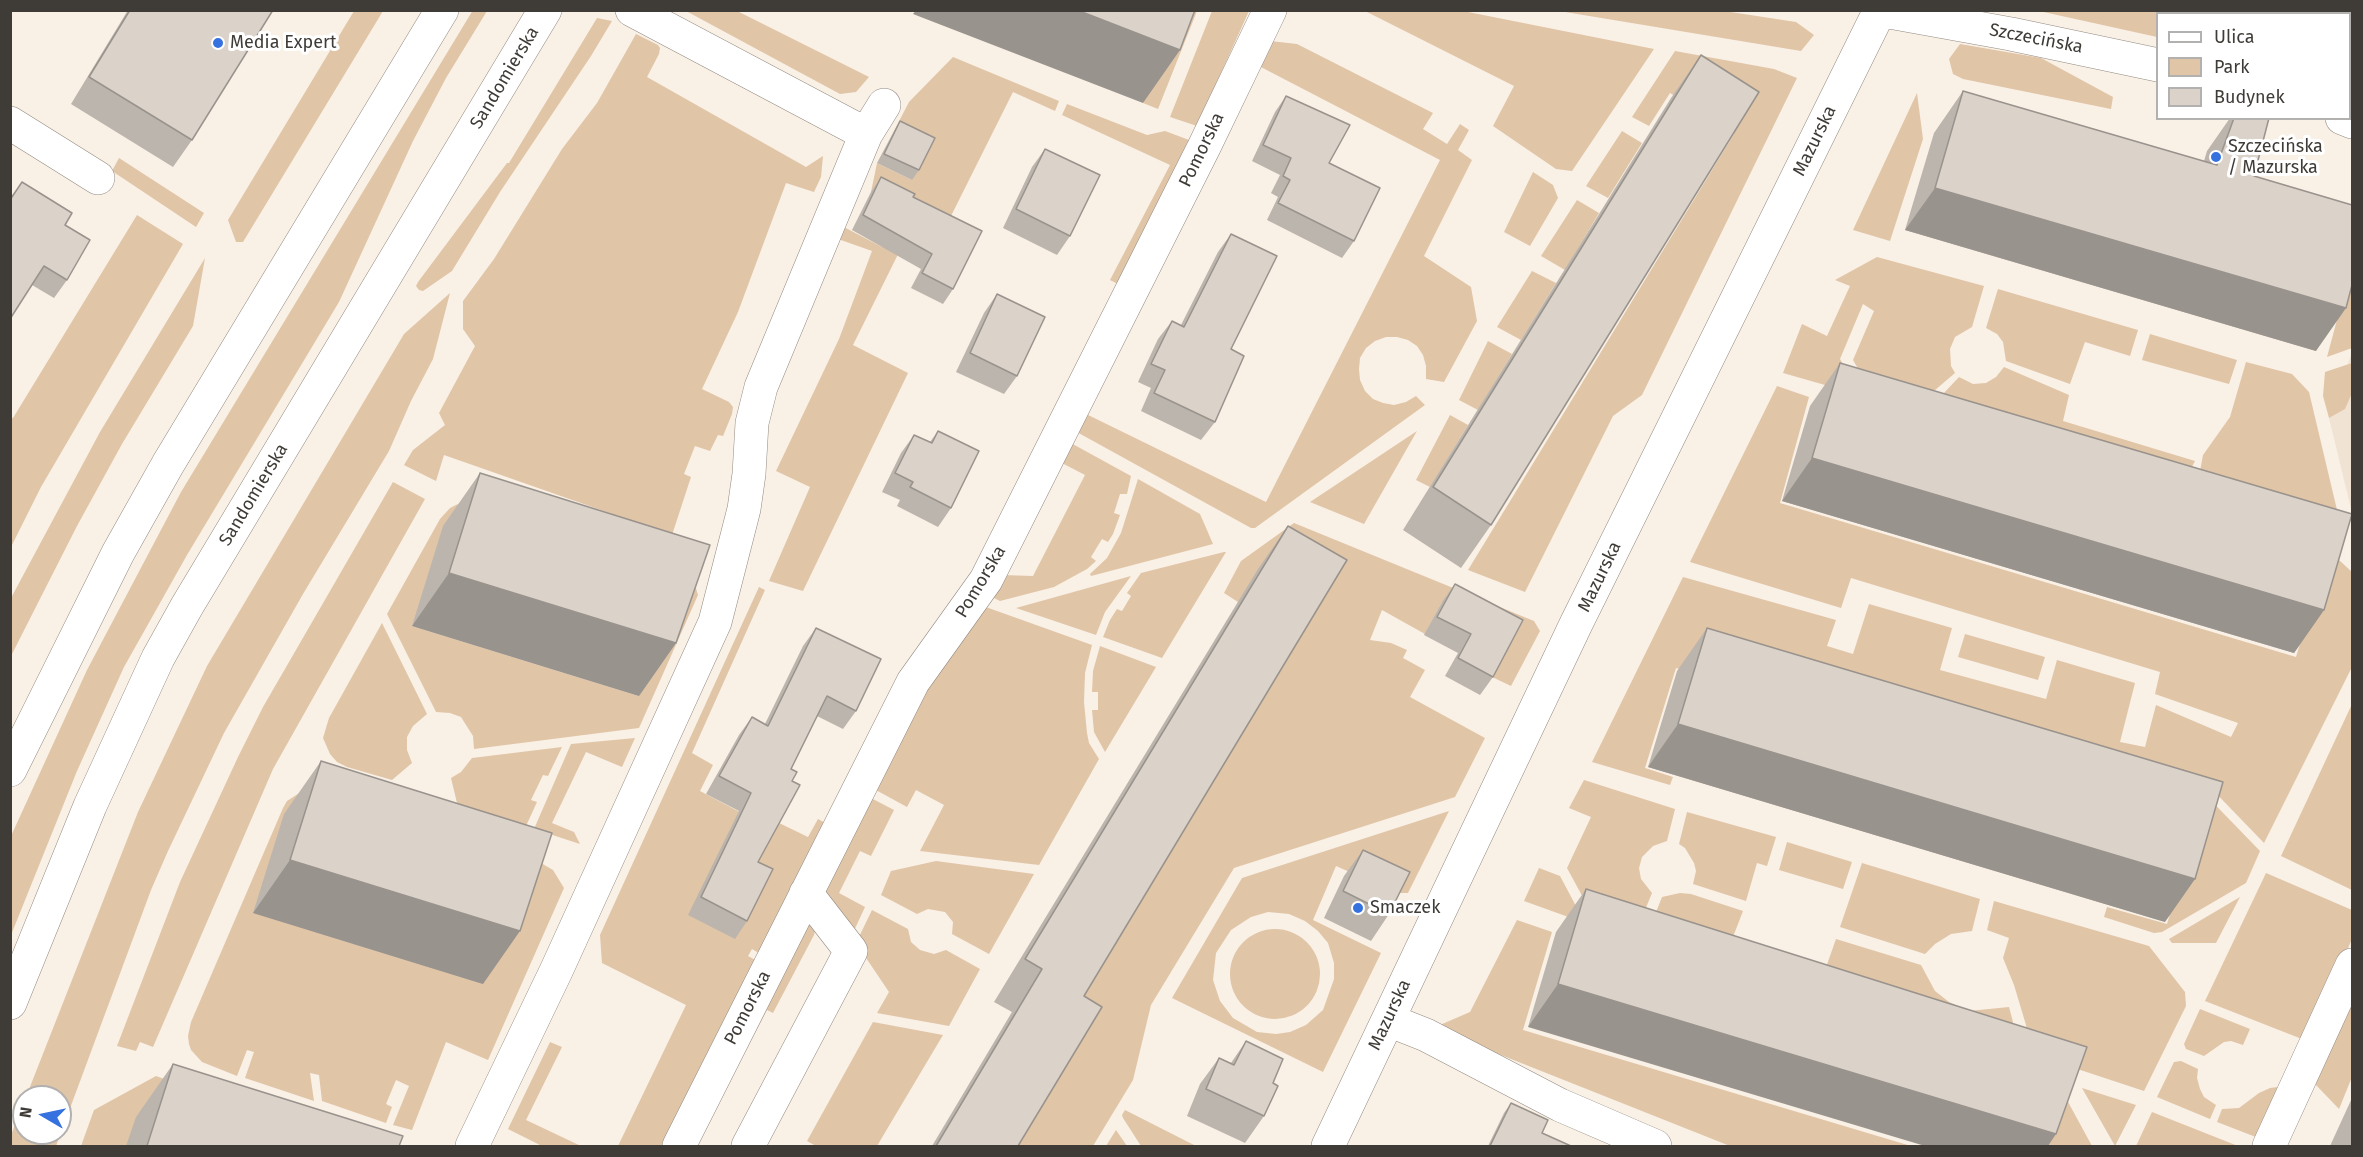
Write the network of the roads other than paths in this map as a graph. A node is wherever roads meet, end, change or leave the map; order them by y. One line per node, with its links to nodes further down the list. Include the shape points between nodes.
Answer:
1 (442, 10): 11 (street, via 168,464 102,584)
2 (545, 10): 14 (street, Sandomierska, via 158,658 90,806)
3 (632, 10): 9 (street)
4 (1879, 11): 6 (street, Szczecińska); 15 (street, Mazurska, via 1576,624)
5 (1270, 12): 12 (street, Pomorska, via 986,580 913,682)
6 (2156, 65)
7 (884, 105): 9 (street)
8 (10, 123): 10 (street)
9 (866, 134): 16 (street, via 755,406 744,509 715,622)
10 (98, 178)
11 (10, 770)
12 (806, 893): 17 (street, Pomorska); 18 (street, via 851,951)
13 (2352, 965): 21 (street)
14 (10, 1003)
15 (1388, 1020): 19 (street, Mazurska); 20 (street, via 1426,1035 1560,1105)
16 (472, 1146)
17 (679, 1146)
18 (748, 1146)
19 (1328, 1146)
20 (1655, 1146)
21 (2269, 1146)

